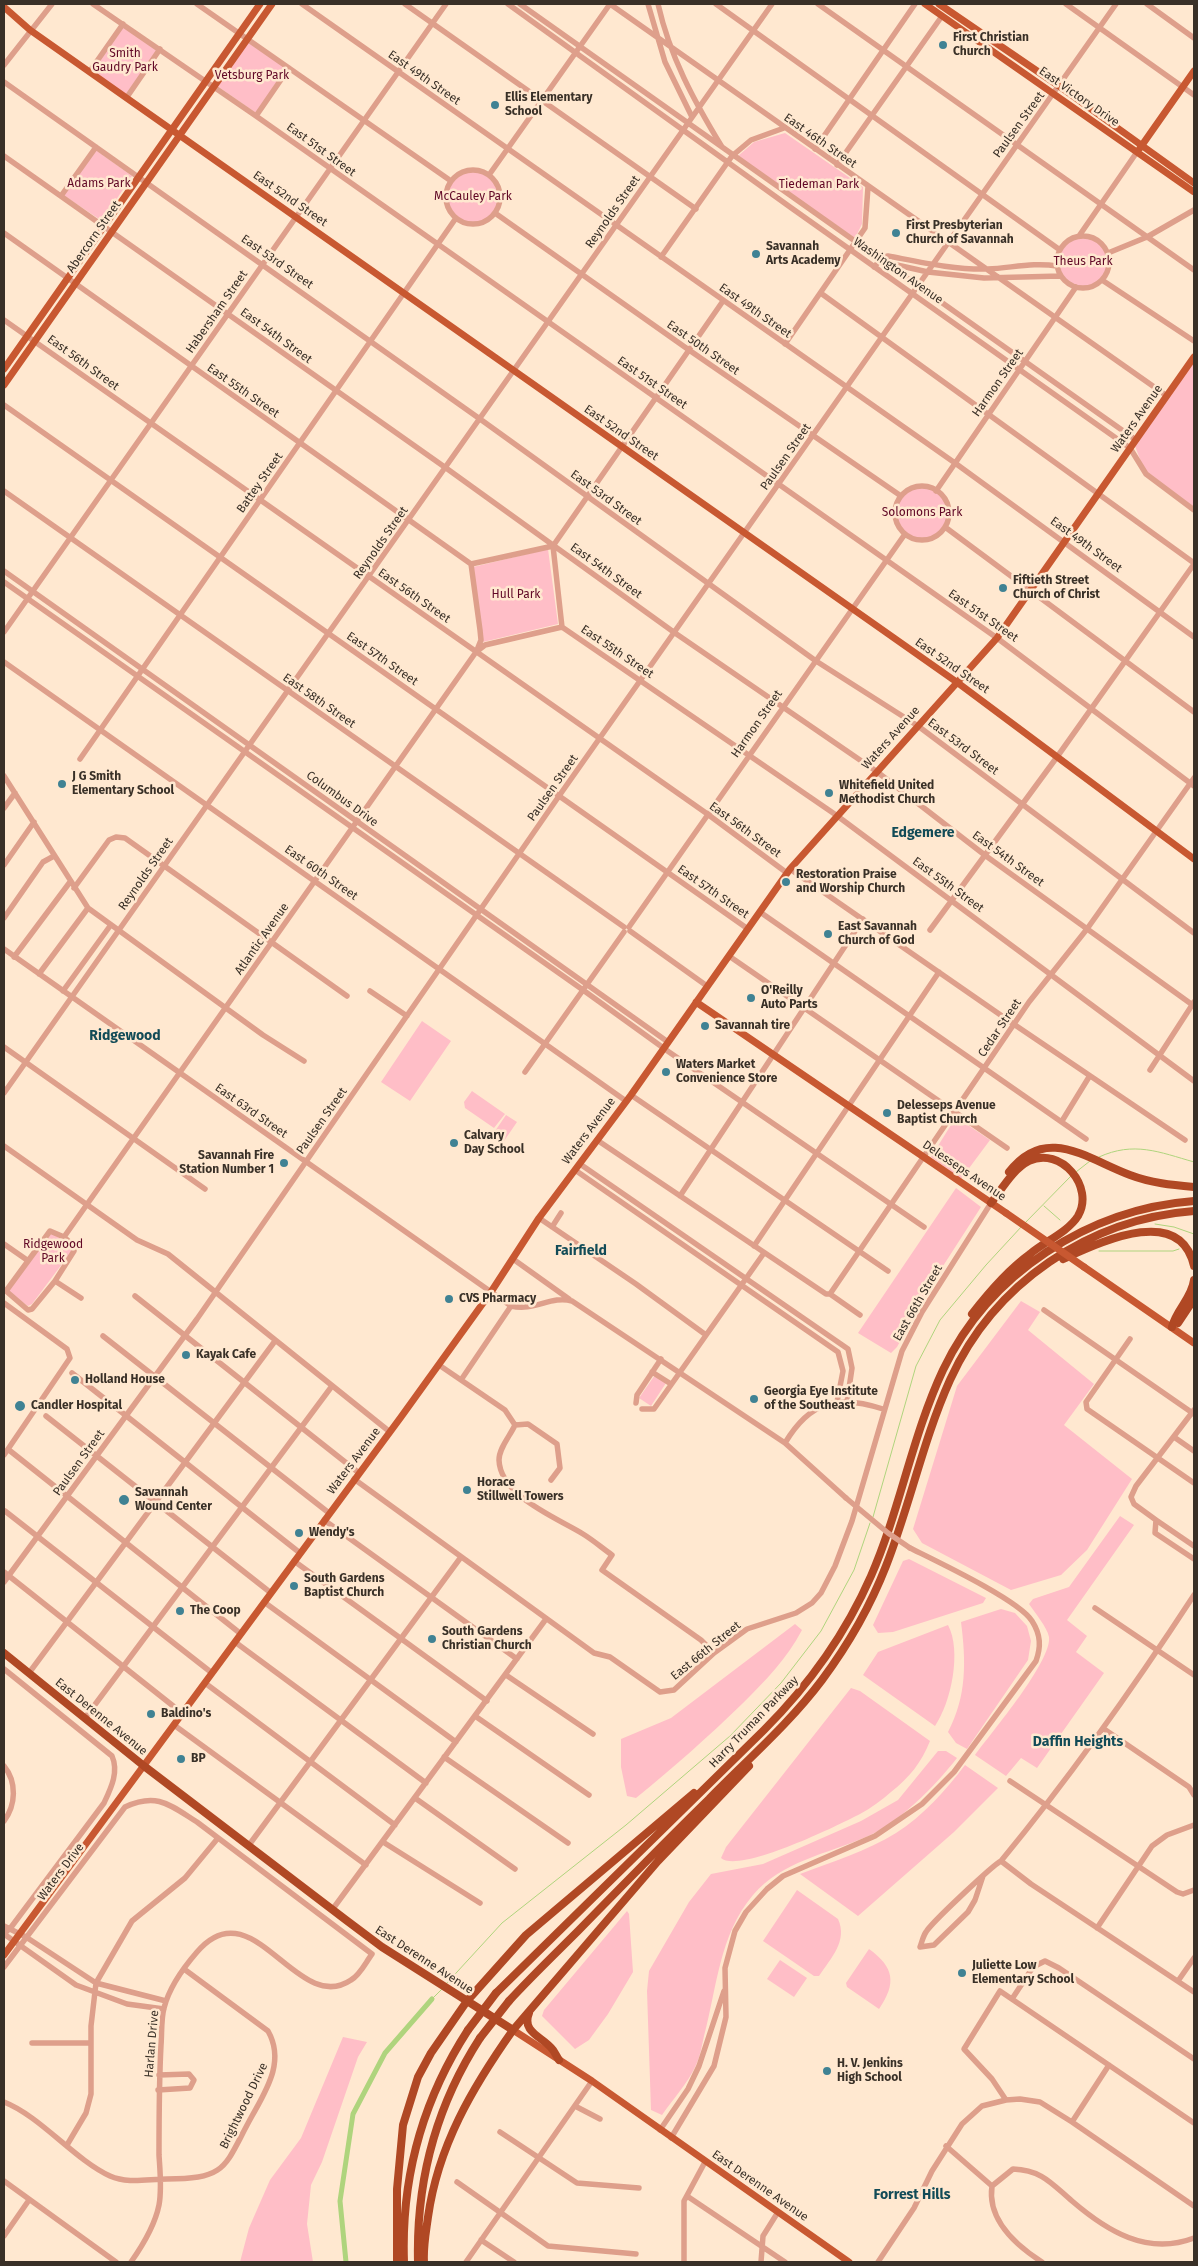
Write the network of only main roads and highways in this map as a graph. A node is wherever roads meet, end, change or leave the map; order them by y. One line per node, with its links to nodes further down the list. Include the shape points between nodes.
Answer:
1 (260, 4): 8 (main road, Abercorn Street)
2 (272, 4): 9 (main road, Abercorn Street)
3 (925, 4): 11 (main road, East Victory Drive)
4 (939, 4): 6 (main road, East Victory Drive)
5 (4, 7): 8 (main road, East 52nd Street, via 30,30)
6 (949, 7): 10 (main road, East Victory Drive)
7 (1194, 71): 10 (main road)
8 (172, 130): 9 (main road, East 52nd Street); 15 (main road, Abercorn Street)
9 (180, 136): 16 (main road, Abercorn Street); 17 (main road, East 52nd Street)
10 (1142, 145): 11 (main road); 12 (main road, East Victory Drive)
11 (1137, 152): 13 (main road, East Victory Drive)
12 (1194, 183)
13 (1194, 192)
14 (1194, 357): 17 (main road, Waters Avenue, via 1032,592)
15 (4, 369)
16 (4, 385)
17 (958, 683): 18 (main road, East 52nd Street); 19 (main road, Waters Avenue, via 788,871)
18 (1194, 860)
19 (696, 1002): 22 (main road, Delesseps Avenue); 34 (main road, Waters Avenue, via 539,1218 439,1365)
20 (1194, 1187): 22 (highway, via 1149,1181 1075,1151 1048,1147 1034,1150 1021,1159)
21 (1194, 1201): 30 (highway, Harry Truman Parkway, via 1149,1207 1116,1216 1047,1252 1012,1278 988,1304 967,1330)
22 (991, 1203): 28 (main road, Delesseps Avenue, bridge); 30 (highway, via 1018,1170 1028,1162 1045,1158 1062,1163 1076,1176 1081,1186 1078,1216 1070,1226 1028,1254 1005,1276 963,1328)
23 (1194, 1211): 26 (highway, Harry Truman Parkway, via 1151,1216 1103,1232 1059,1255)
24 (1194, 1266): 26 (highway, via 1188,1250 1180,1241 1154,1231 1134,1232 1061,1260)
25 (1194, 1280): 28 (highway)
26 (1019, 1286): 32 (highway, Harry Truman Parkway, via 985,1322 958,1365 938,1412 883,1573 857,1627)
27 (1194, 1299): 28 (highway)
28 (1172, 1327): 29 (main road, Delesseps Avenue)
29 (1194, 1343)
30 (944, 1369): 33 (highway, Harry Truman Parkway, via 878,1561 852,1615 831,1650 797,1695)
31 (4, 1653): 34 (highway, East Derenne Avenue)
32 (820, 1682): 38 (highway, via 768,1746 658,1861); 43 (highway, Harry Truman Parkway, bridge, via 789,1719 508,2001 480,2038 448,2096 431,2144 421,2195)
33 (738, 1756): 37 (highway, via 526,1935); 42 (highway, Harry Truman Parkway, bridge, via 496,1993 468,2030 434,2090 417,2140 405,2202)
34 (144, 1766): 35 (main road, Waters Avenue); 37 (highway, East Derenne Avenue, via 382,1947)
35 (23, 1936): 36 (main road, Waters Drive)
36 (4, 1955)
37 (467, 2001): 39 (highway, East Derenne Avenue); 41 (highway, via 431,2054 409,2101 399,2156)
38 (530, 2011): 39 (highway); 40 (highway, via 527,2019 529,2028 553,2048)
39 (512, 2030): 40 (main road, East Derenne Avenue); 44 (highway, via 454,2125 439,2163 430,2203)
40 (559, 2060): 45 (main road, East Derenne Avenue)
41 (397, 2262)
42 (404, 2262)
43 (418, 2262)
44 (424, 2262)
45 (849, 2262)

